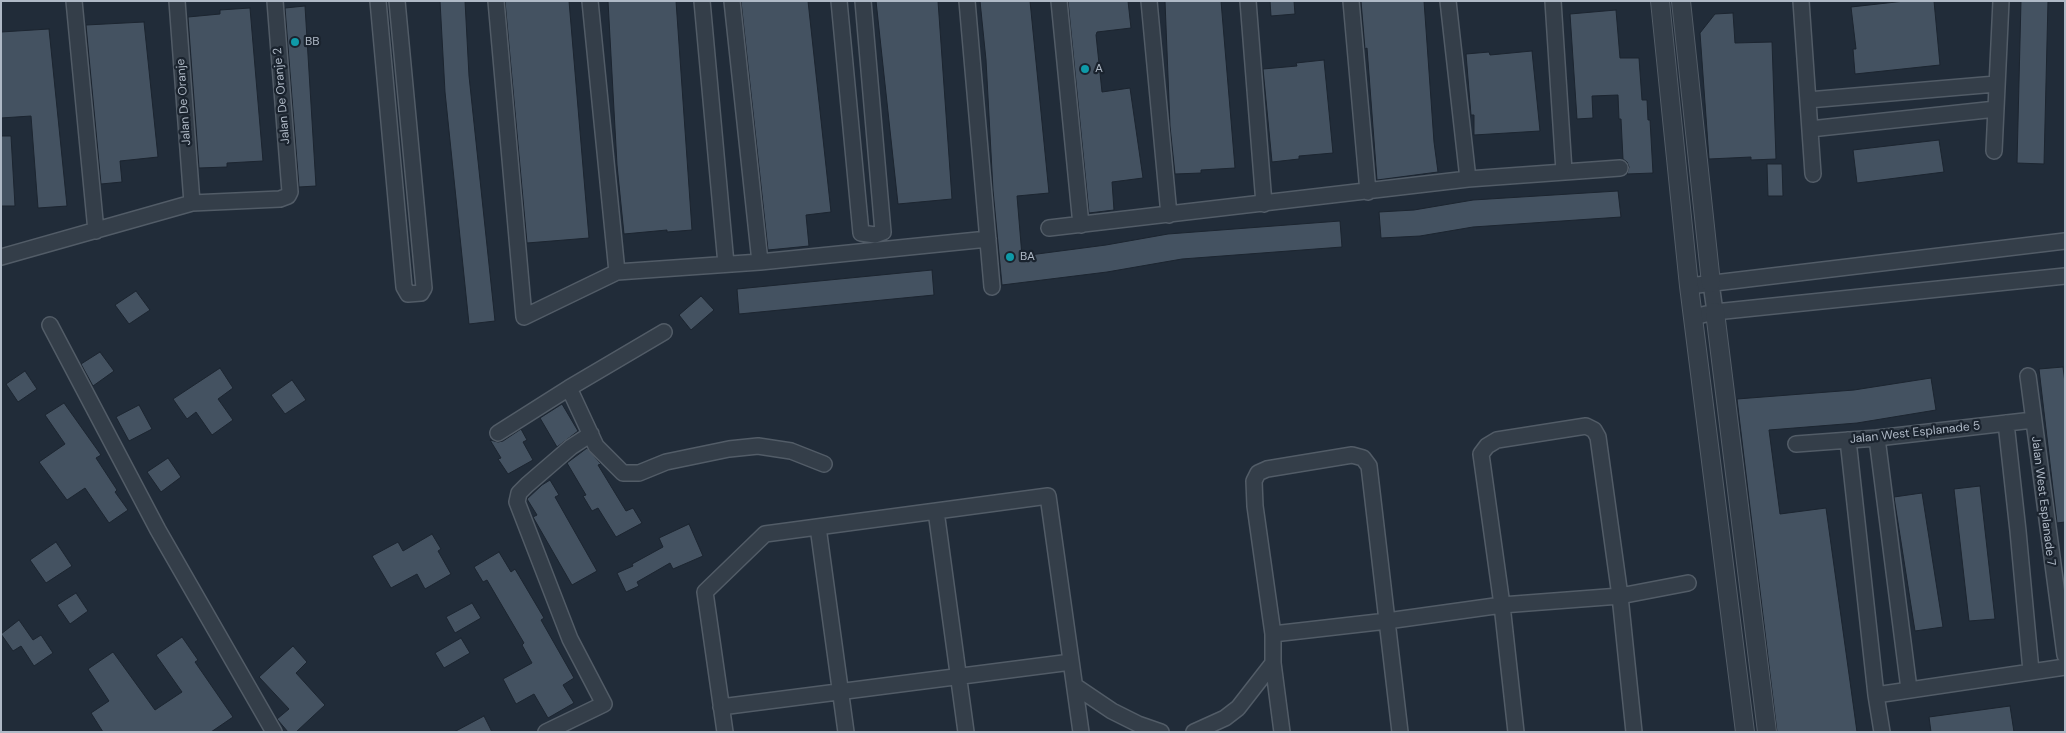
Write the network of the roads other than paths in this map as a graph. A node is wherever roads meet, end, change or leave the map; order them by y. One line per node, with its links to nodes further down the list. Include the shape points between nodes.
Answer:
1 (74, 1): 40 (street)
2 (177, 1): 35 (street, Jalan De Oranje)
3 (274, 1): 35 (street, Jalan De Oranje 2, via 290,192 280,199)
4 (378, 1): 27 (street)
5 (396, 1): 26 (street)
6 (496, 1): 46 (street, via 524,317)
7 (590, 1): 46 (street)
8 (702, 1): 45 (street)
9 (732, 1): 44 (street)
10 (839, 1): 11 (street, via 861,233 875,236 883,232)
11 (863, 1)
12 (967, 1): 41 (street)
13 (1059, 1): 38 (street)
14 (1149, 1): 37 (street)
15 (1248, 1): 36 (street)
16 (1351, 1): 34 (street)
17 (1448, 1): 33 (street)
18 (1553, 1): 31 (street)
19 (1660, 1): 49 (street)
20 (1681, 1): 48 (street)
21 (1801, 1): 24 (street)
22 (2001, 1): 23 (street)
23 (1996, 84): 24 (street); 25 (street)
24 (1808, 100): 28 (street)
25 (1996, 108): 28 (street); 29 (street)
26 (407, 115): 27 (street); 27 (street, via 424,288 421,293 408,294 404,287)
27 (389, 117)
28 (1810, 129): 32 (street)
29 (1994, 151)
30 (1620, 168): 31 (street)
31 (1564, 171): 33 (street)
32 (1813, 174)
33 (1468, 180): 34 (street)
34 (1368, 192): 36 (street)
35 (192, 204): 40 (street)
36 (1264, 204): 37 (street)
37 (1169, 215): 38 (street)
38 (1081, 225): 39 (street)
39 (1049, 228)
40 (96, 231): 43 (street)
41 (988, 239): 44 (street); 50 (street)
42 (2065, 241): 48 (street)
43 (1, 257)
44 (760, 262): 45 (street)
45 (726, 264): 46 (street)
46 (617, 272)
47 (2065, 276): 51 (street)
48 (1711, 283): 49 (street); 51 (street)
49 (1689, 286): 52 (street)
50 (992, 287)
51 (1715, 312): 52 (street); 96 (street)
52 (1693, 317): 95 (street)
53 (50, 325): 83 (street, via 158,530)
54 (664, 332): 56 (street)
55 (2028, 376): 57 (street, Jalan West Esplanade 7)
56 (569, 388): 59 (street); 60 (street)
57 (2033, 420): 58 (street, Jalan West Esplanade 5); 72 (street, Jalan West Esplanade 7)
58 (2006, 423): 61 (street, Jalan West Esplanade 5); 76 (street)
59 (498, 433)
60 (591, 434): 64 (street, via 596,446 623,473 639,473 666,462 758,446 791,451); 84 (street, via 527,485 519,493 517,502 570,638 604,704)
61 (1877, 438): 62 (street, Jalan West Esplanade 5); 79 (street)
62 (1848, 440): 63 (street, Jalan West Esplanade 5); 81 (street)
63 (1796, 444)
64 (824, 464)
65 (936, 511): 66 (street); 73 (street, via 1048,496); 77 (street)
66 (818, 527): 80 (street); 82 (street, via 765,534 705,592)
67 (1688, 583): 68 (street)
68 (1620, 596): 69 (street); 69 (street, via 1598,437 1586,426 1497,440 1481,454); 94 (street)
69 (1502, 604): 70 (street); 93 (street)
70 (1387, 621): 71 (street); 71 (street, via 1369,466 1363,458 1352,455 1267,469 1258,473 1254,481); 92 (street)
71 (1273, 634): 74 (street)
72 (2065, 655)
73 (1071, 662): 77 (street); 78 (street)
74 (1273, 663): 90 (street, via 1238,708 1225,718); 91 (street)
75 (2065, 667): 76 (street)
76 (2031, 671): 79 (street)
77 (959, 676): 80 (street); 87 (street)
78 (1075, 686): 88 (street); 89 (street, via 1112,711)
79 (1909, 689): 81 (street)
80 (841, 692): 82 (street); 86 (street)
81 (1876, 695): 97 (street)
82 (721, 707): 85 (street)
83 (274, 732)
84 (546, 732)
85 (725, 732)
86 (846, 732)
87 (966, 732)
88 (1081, 732)
89 (1161, 732)
90 (1194, 732)
91 (1282, 732)
92 (1400, 732)
93 (1516, 732)
94 (1634, 732)
95 (1745, 732)
96 (1767, 732)
97 (1882, 732)

